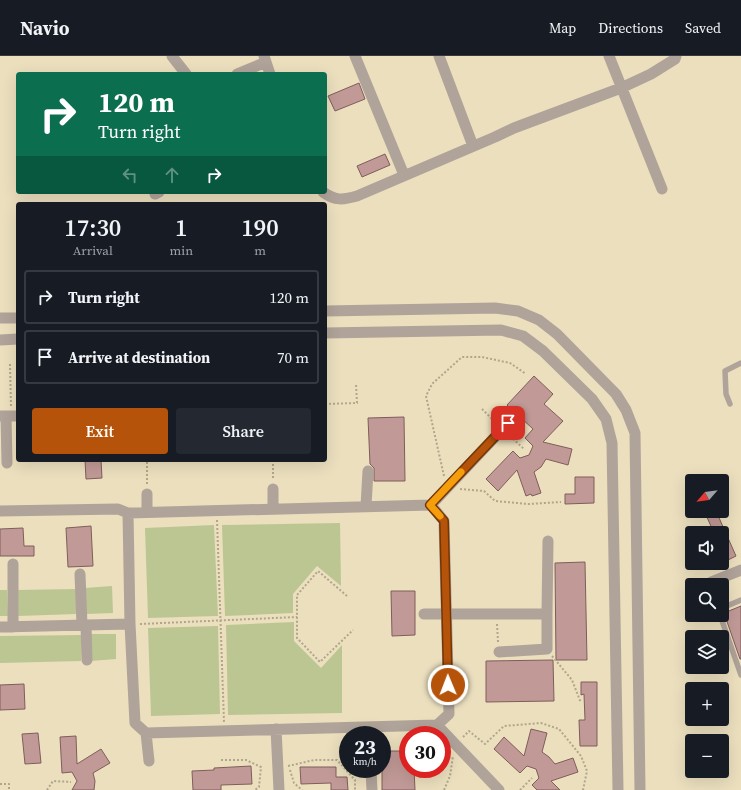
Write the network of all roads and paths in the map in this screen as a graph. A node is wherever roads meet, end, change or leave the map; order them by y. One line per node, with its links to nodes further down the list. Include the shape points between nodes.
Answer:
1 (172, 56): 7 (street)
2 (355, 56): 12 (street)
3 (439, 56): 11 (street)
4 (609, 56): 10 (street)
5 (676, 56): 10 (street, via 651,74)
6 (265, 59): 8 (street); 9 (street)
7 (184, 72)
8 (240, 72)
9 (269, 72)
10 (622, 88): 11 (street); 13 (street)
11 (473, 146): 12 (street)
12 (404, 175): 14 (street, via 342,200)
13 (662, 189)
14 (326, 194)
15 (327, 311): 96 (street, via 495,308 518,311 539,320 557,334 616,394 635,433)
16 (0, 318): 17 (street)
17 (16, 318)
18 (327, 333): 95 (street, via 501,330 523,336 543,351 592,399 606,419 612,443)
19 (0, 340): 20 (street)
20 (16, 340)
21 (741, 363): 26 (lane, via 725,371 726,394)
22 (10, 364): 27 (path)
23 (526, 374): 33 (path, via 510,362 482,356 462,357 432,384 426,396)
24 (356, 384): 25 (path, via 357,403)
25 (327, 404)
26 (730, 404)
27 (9, 416): 31 (street)
28 (508, 423): 33 (street)
29 (147, 462): 35 (path)
30 (273, 462): 34 (path)
31 (7, 463)
32 (368, 471): 38 (street)
33 (446, 488): 36 (path, via 484,491 496,501 528,504); 37 (street)
34 (273, 489): 39 (street)
35 (147, 494): 42 (street)
36 (561, 502)
37 (430, 505): 38 (street); 54 (street, via 444,521)
38 (366, 506): 39 (street)
39 (273, 509): 40 (street)
40 (217, 510): 42 (street); 57 (path)
41 (0, 511): 43 (street, via 118,508)
42 (147, 512): 43 (street)
43 (128, 513): 59 (street)
44 (548, 541): 55 (street)
45 (13, 564): 62 (street)
46 (741, 570): 48 (street)
47 (80, 574): 60 (street)
48 (725, 578)
49 (347, 596): 56 (path, via 318,571 296,595)
50 (741, 600): 51 (lane)
51 (729, 605)
52 (497, 613): 54 (street); 55 (street); 65 (path)
53 (424, 614): 54 (street)
54 (447, 614): 69 (street, via 449,714)
55 (547, 614): 64 (street)
56 (297, 617): 57 (path); 63 (path, via 297,638 320,662)
57 (221, 620): 59 (path); 72 (path)
58 (722, 622): 67 (lane)
59 (130, 624): 60 (street); 74 (street, via 135,723)
60 (84, 625): 62 (street); 66 (street)
61 (0, 627): 62 (street)
62 (13, 627)
63 (353, 630)
64 (547, 649): 65 (street); 68 (path, via 572,680)
65 (499, 652)
66 (87, 660)
67 (741, 675)
68 (581, 703)
69 (437, 725): 70 (street); 75 (street)
70 (391, 729)
71 (276, 730): 72 (street); 73 (street); 77 (street)
72 (224, 731): 74 (street)
73 (339, 731)
74 (146, 733): 78 (street)
75 (455, 744): 91 (path, via 450,776); 92 (street); 94 (path, via 469,732 485,744 504,726 541,723 559,729 581,756 587,771)
76 (221, 760): 86 (path, via 246,760 261,767 259,787)
77 (278, 760): 79 (path); 87 (street)
78 (149, 761)
79 (288, 766): 88 (path, via 294,783); 89 (path, via 314,760 337,760 355,780)
80 (371, 778): 90 (street)
81 (532, 778): 93 (path)
82 (71, 782): 85 (path, via 53,781)
83 (0, 784): 84 (path, via 9,784)
84 (9, 790)
85 (47, 790)
86 (256, 790)
87 (279, 790)
88 (302, 790)
89 (355, 790)
90 (372, 790)
91 (444, 790)
92 (499, 790)
93 (520, 790)
94 (584, 790)
95 (618, 790)
96 (640, 790)

